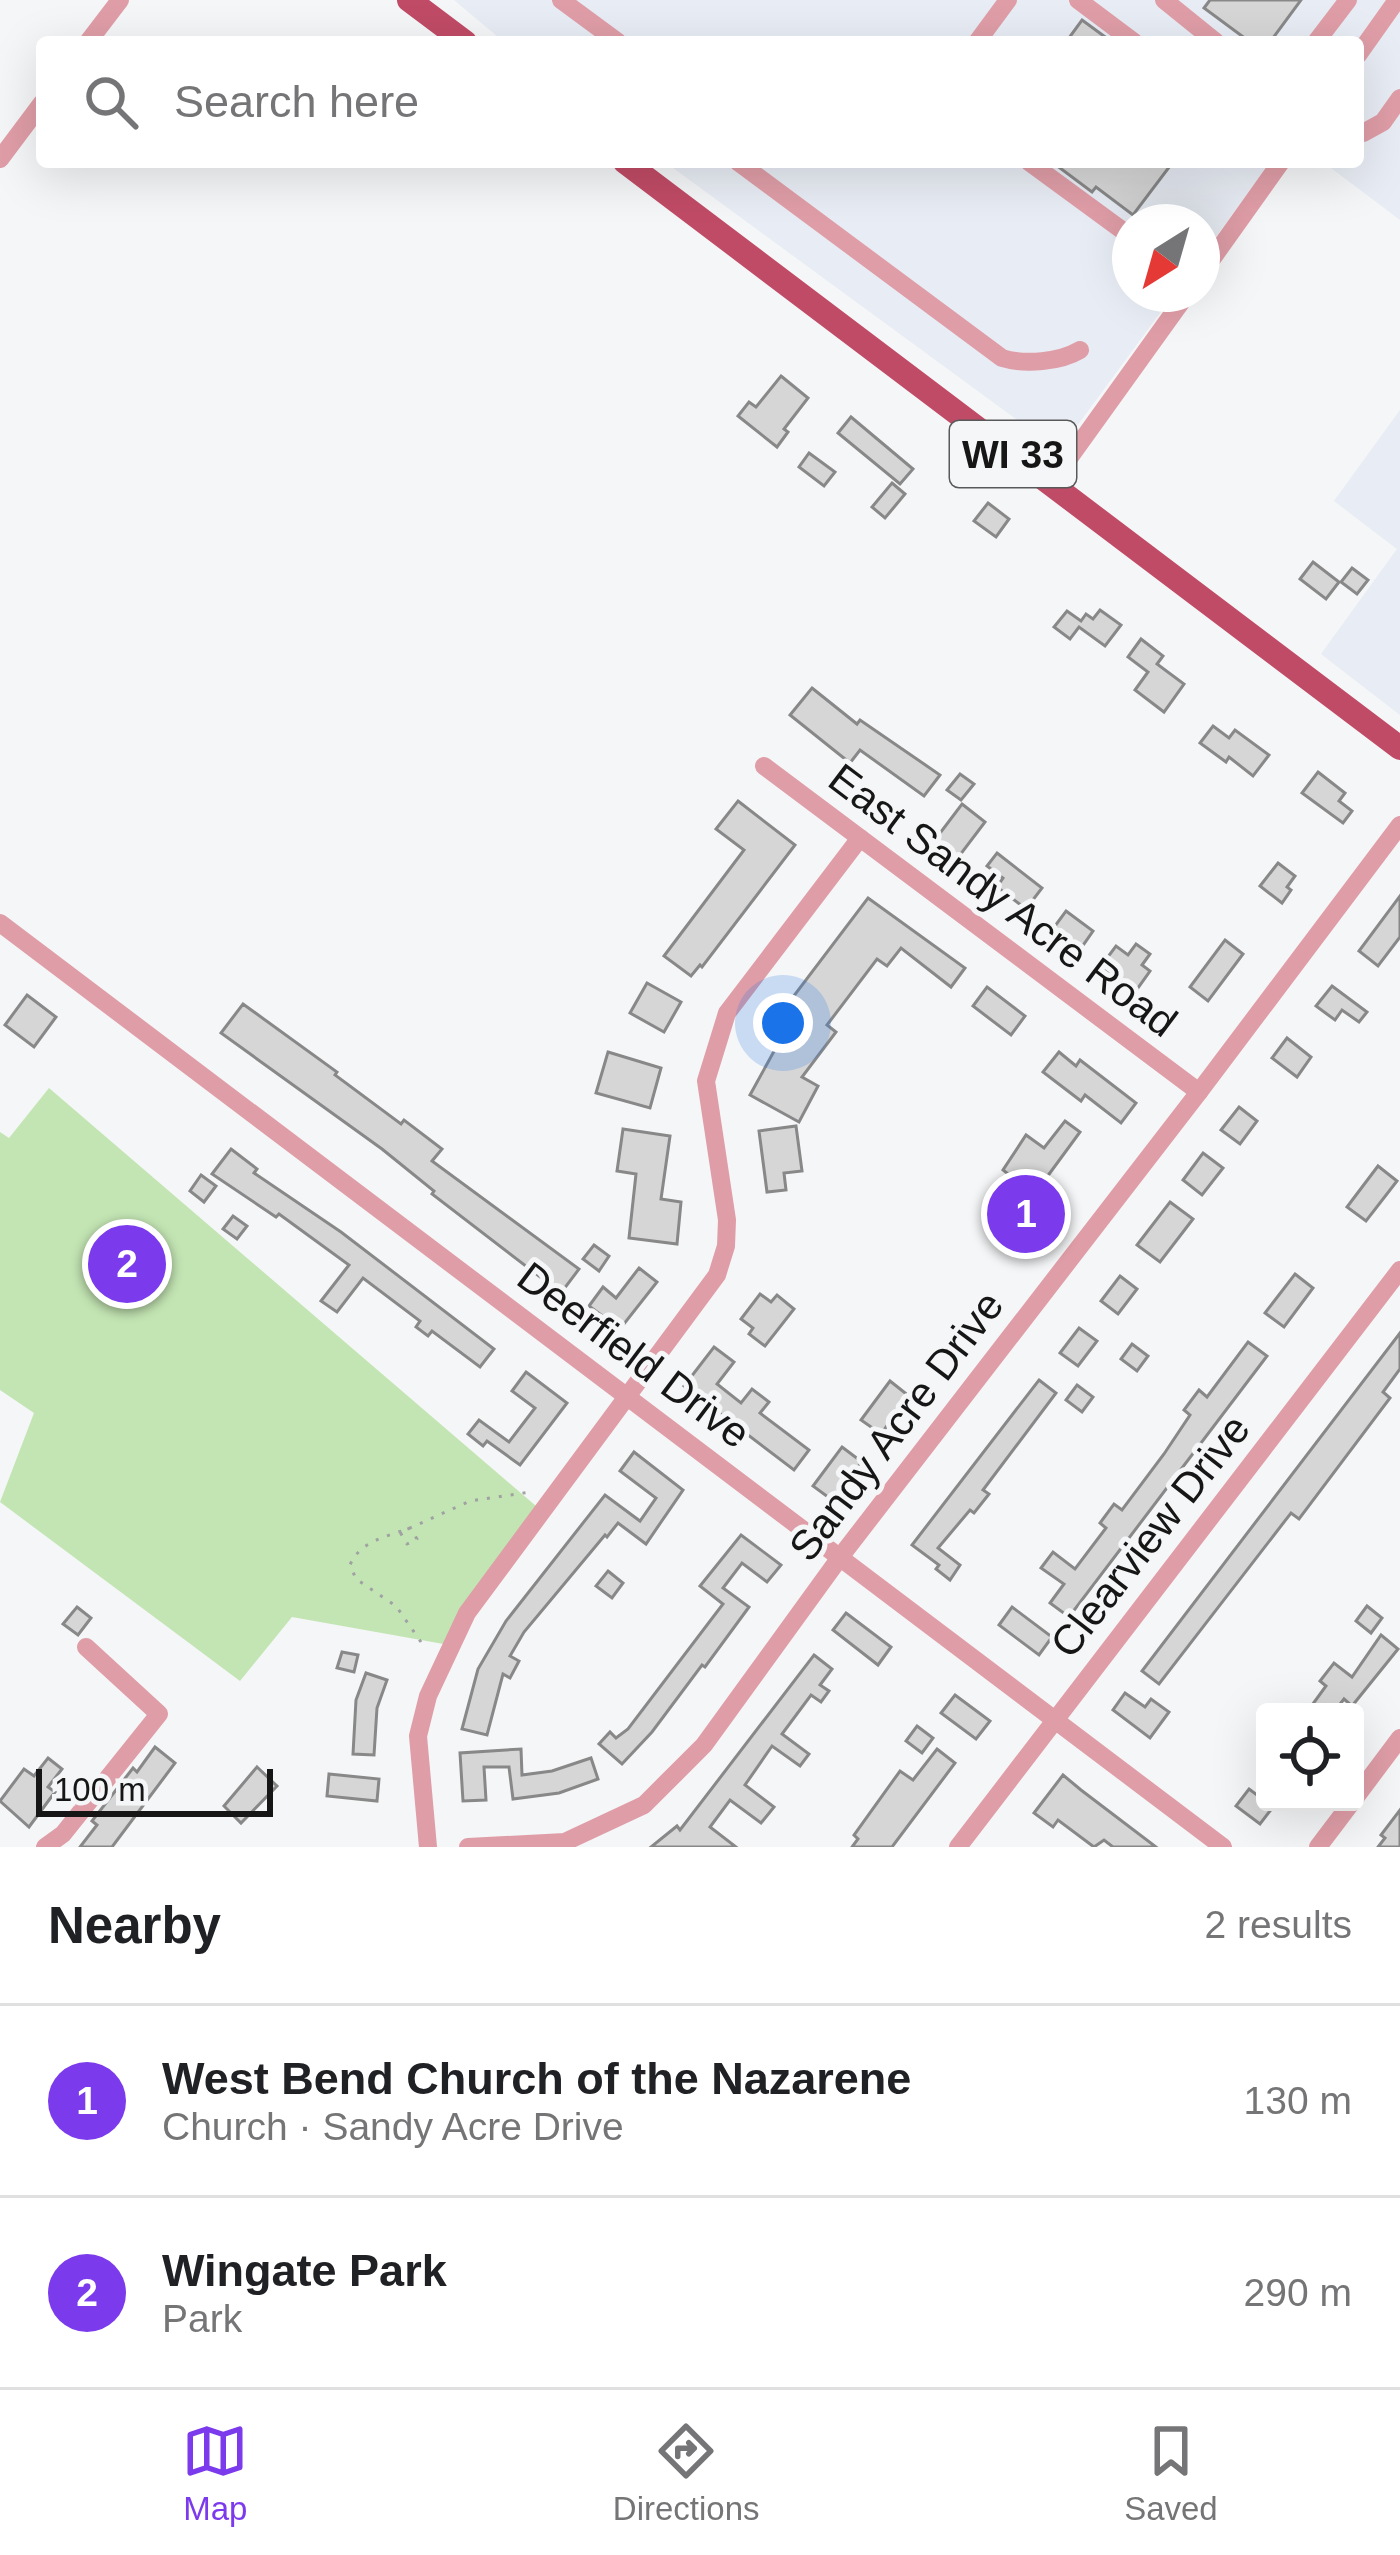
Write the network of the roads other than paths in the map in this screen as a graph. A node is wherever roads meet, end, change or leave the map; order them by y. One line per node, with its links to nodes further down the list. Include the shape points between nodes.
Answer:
1 (120, 0): 9 (street)
2 (409, 0): 10 (main road)
3 (561, 0): 11 (street)
4 (1008, 0): 12 (street)
5 (1078, 0): 13 (street)
6 (1165, 0): 14 (street)
7 (1348, 0): 15 (street)
8 (1397, 0): 16 (street)
9 (93, 36)
10 (457, 36)
11 (603, 36)
12 (981, 36)
13 (1126, 36)
14 (1209, 36)
15 (1321, 36)
16 (1364, 47)
17 (1400, 98): 19 (street)
18 (36, 112): 20 (street)
19 (1364, 133)
20 (0, 159)
21 (633, 168): 29 (main road, WI 33)
22 (746, 168): 28 (street, via 1003,358 1066,358)
23 (1037, 168): 25 (street)
24 (1277, 168): 26 (street)
25 (1112, 223)
26 (1220, 248)
27 (1174, 312): 29 (street)
28 (1080, 350)
29 (1052, 482): 30 (main road, WI 33)
30 (1400, 748)
31 (764, 766): 33 (street, East Sandy Acre Road)
32 (1400, 825): 35 (street, Sandy Acre Drive)
33 (860, 838): 35 (street, East Sandy Acre Road); 37 (street, via 727,1013 706,1081 726,1246 717,1275)
34 (0, 922): 37 (street, Deerfield Drive)
35 (1199, 1092): 38 (street, Sandy Acre Drive)
36 (1400, 1270): 40 (street, Clearview Drive)
37 (629, 1397): 38 (street, Deerfield Drive); 45 (street, via 448,1645 418,1736)
38 (841, 1556): 40 (street, Deerfield Drive); 46 (street, Sandy Acre Drive, via 704,1744 644,1805 565,1841)
39 (86, 1648): 44 (street, via 159,1714)
40 (1054, 1720): 47 (street, Clearview Drive); 48 (street, Deerfield Drive)
41 (1400, 1738): 42 (street)
42 (1364, 1785)
43 (1345, 1811): 49 (street)
44 (45, 1847)
45 (428, 1847)
46 (468, 1847)
47 (958, 1847)
48 (1222, 1847)
49 (1318, 1847)

